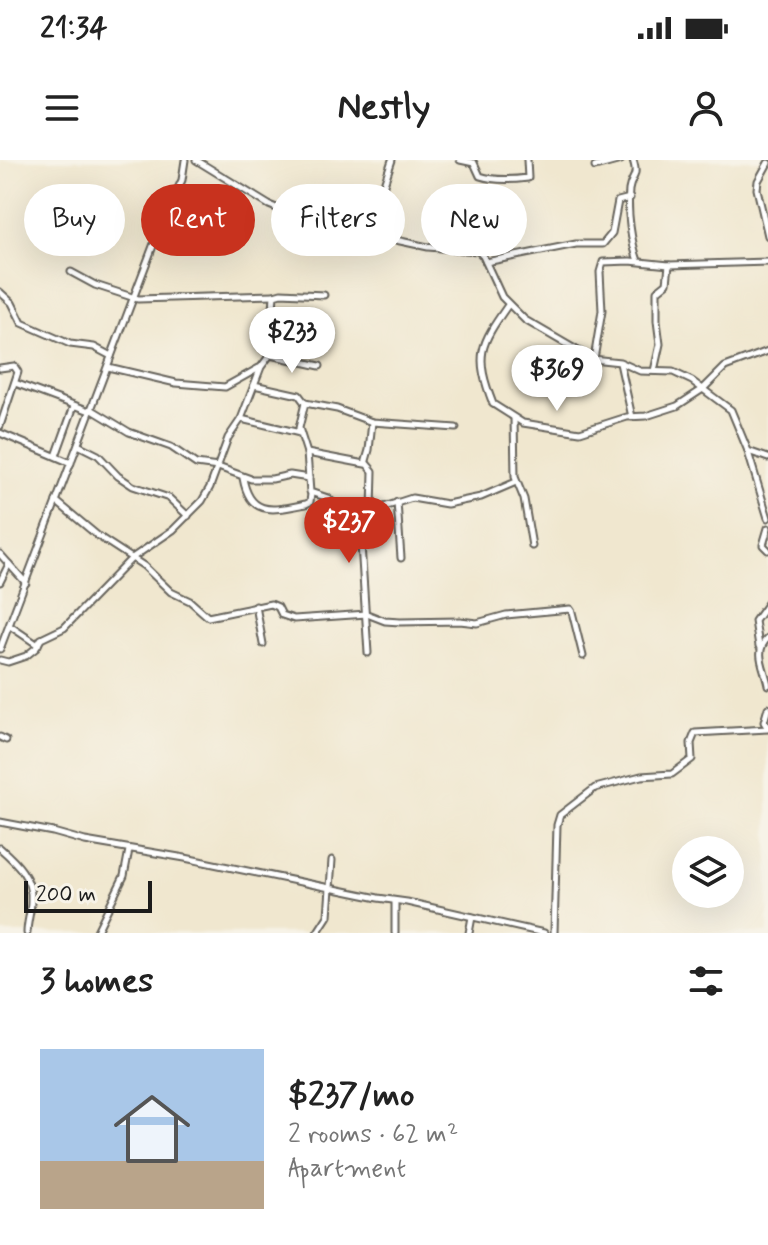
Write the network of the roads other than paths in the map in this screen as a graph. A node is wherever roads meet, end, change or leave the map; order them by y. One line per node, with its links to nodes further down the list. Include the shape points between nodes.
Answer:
1 (185, 160): 23 (street, via 182,180)
2 (196, 160): 12 (street)
3 (392, 160): 10 (street)
4 (460, 160): 5 (street, via 474,163 480,176 509,180 528,178)
5 (527, 160)
6 (621, 160): 9 (street)
7 (633, 160): 11 (street, via 636,175)
8 (768, 163): 13 (street, via 757,189)
9 (595, 167)
10 (384, 184)
11 (630, 198): 15 (street); 16 (street, via 618,201 614,229 603,244 576,244)
12 (271, 204)
13 (768, 236)
14 (405, 241): 16 (street, via 470,249)
15 (638, 261): 18 (street); 28 (street, via 601,264 602,311)
16 (486, 262): 24 (street)
17 (768, 262): 18 (street)
18 (669, 265): 34 (street, via 667,283 657,291 660,349)
19 (71, 272): 23 (street)
20 (0, 292): 27 (street, via 22,323)
21 (274, 295): 22 (street); 23 (street); 26 (street)
22 (324, 295)
23 (134, 296): 27 (street)
24 (508, 305): 28 (street); 41 (street, via 480,356 493,404)
25 (768, 351): 37 (street, via 725,367)
26 (270, 355): 30 (street); 32 (street)
27 (111, 356): 31 (street)
28 (594, 359): 29 (street)
29 (620, 362): 34 (street); 42 (street)
30 (320, 366)
31 (108, 367): 32 (street, via 176,383 225,387); 40 (street)
32 (261, 367): 36 (street)
33 (0, 368): 35 (street, via 17,368)
34 (654, 371): 37 (street, via 673,372)
35 (15, 383): 39 (street); 45 (street)
36 (254, 385): 38 (street, via 299,395); 43 (street)
37 (703, 389): 42 (street, via 677,406); 50 (street, via 731,410)
38 (305, 403): 44 (street); 48 (street)
39 (74, 406): 40 (street); 52 (street)
40 (90, 410): 49 (street); 56 (street, via 171,447 192,463)
41 (514, 417): 42 (street, via 577,432); 59 (street)
42 (632, 417)
43 (241, 419): 48 (street); 56 (street)
44 (372, 422): 46 (street); 55 (street)
45 (0, 426)
46 (456, 428)
47 (0, 433): 52 (street)
48 (300, 433): 51 (street)
49 (78, 445): 54 (street); 66 (street, via 133,486 169,498)
50 (748, 451): 53 (street); 63 (street)
51 (307, 453): 55 (street); 58 (street)
52 (56, 456): 54 (street)
53 (768, 458)
54 (71, 463): 61 (street)
55 (366, 463): 64 (street, via 373,471)
56 (218, 467): 57 (street); 66 (street, via 202,501)
57 (243, 477): 58 (street); 60 (street, via 247,497 256,505 279,509 306,504)
58 (309, 478): 60 (street)
59 (516, 482): 62 (street, via 447,504 421,498); 69 (street)
60 (311, 494): 65 (street, via 328,498 345,513)
61 (56, 501): 72 (street); 76 (street)
62 (397, 502): 64 (street); 73 (street)
63 (767, 504): 67 (street)
64 (372, 510): 65 (street)
65 (359, 513): 79 (street)
66 (188, 516): 72 (street)
67 (768, 518)
68 (768, 528): 70 (street, via 762,540)
69 (532, 546)
70 (768, 550)
71 (0, 554): 74 (street)
72 (132, 558): 78 (street, via 208,617); 83 (street, via 75,619)
73 (401, 558)
74 (9, 564): 75 (street); 76 (street)
75 (0, 582)
76 (26, 583): 80 (street)
77 (768, 603): 85 (street, via 755,621)
78 (256, 606): 79 (street, via 275,604 282,615 294,619); 82 (street)
79 (367, 614): 86 (street); 87 (street, via 385,621 468,624 570,609)
80 (10, 626): 83 (street); 84 (street)
81 (768, 638): 85 (street)
82 (263, 644)
83 (38, 645): 88 (street, via 26,656)
84 (0, 649)
85 (760, 649): 89 (street)
86 (368, 653)
87 (583, 656)
88 (0, 660)
89 (768, 685)
90 (768, 708): 91 (street)
91 (768, 728): 105 (street, via 695,733 692,759 676,772 595,788 565,809 557,825)
92 (0, 822): 94 (street)
93 (0, 848): 99 (street, via 29,881)
94 (129, 850): 96 (street); 100 (street, via 124,876)
95 (332, 860): 96 (street)
96 (330, 889): 97 (street); 101 (street, via 328,916)
97 (395, 901): 98 (street); 102 (street)
98 (472, 917): 103 (street); 104 (street)
99 (27, 933)
100 (96, 933)
101 (317, 933)
102 (395, 933)
103 (469, 933)
104 (544, 933)
105 (554, 933)

